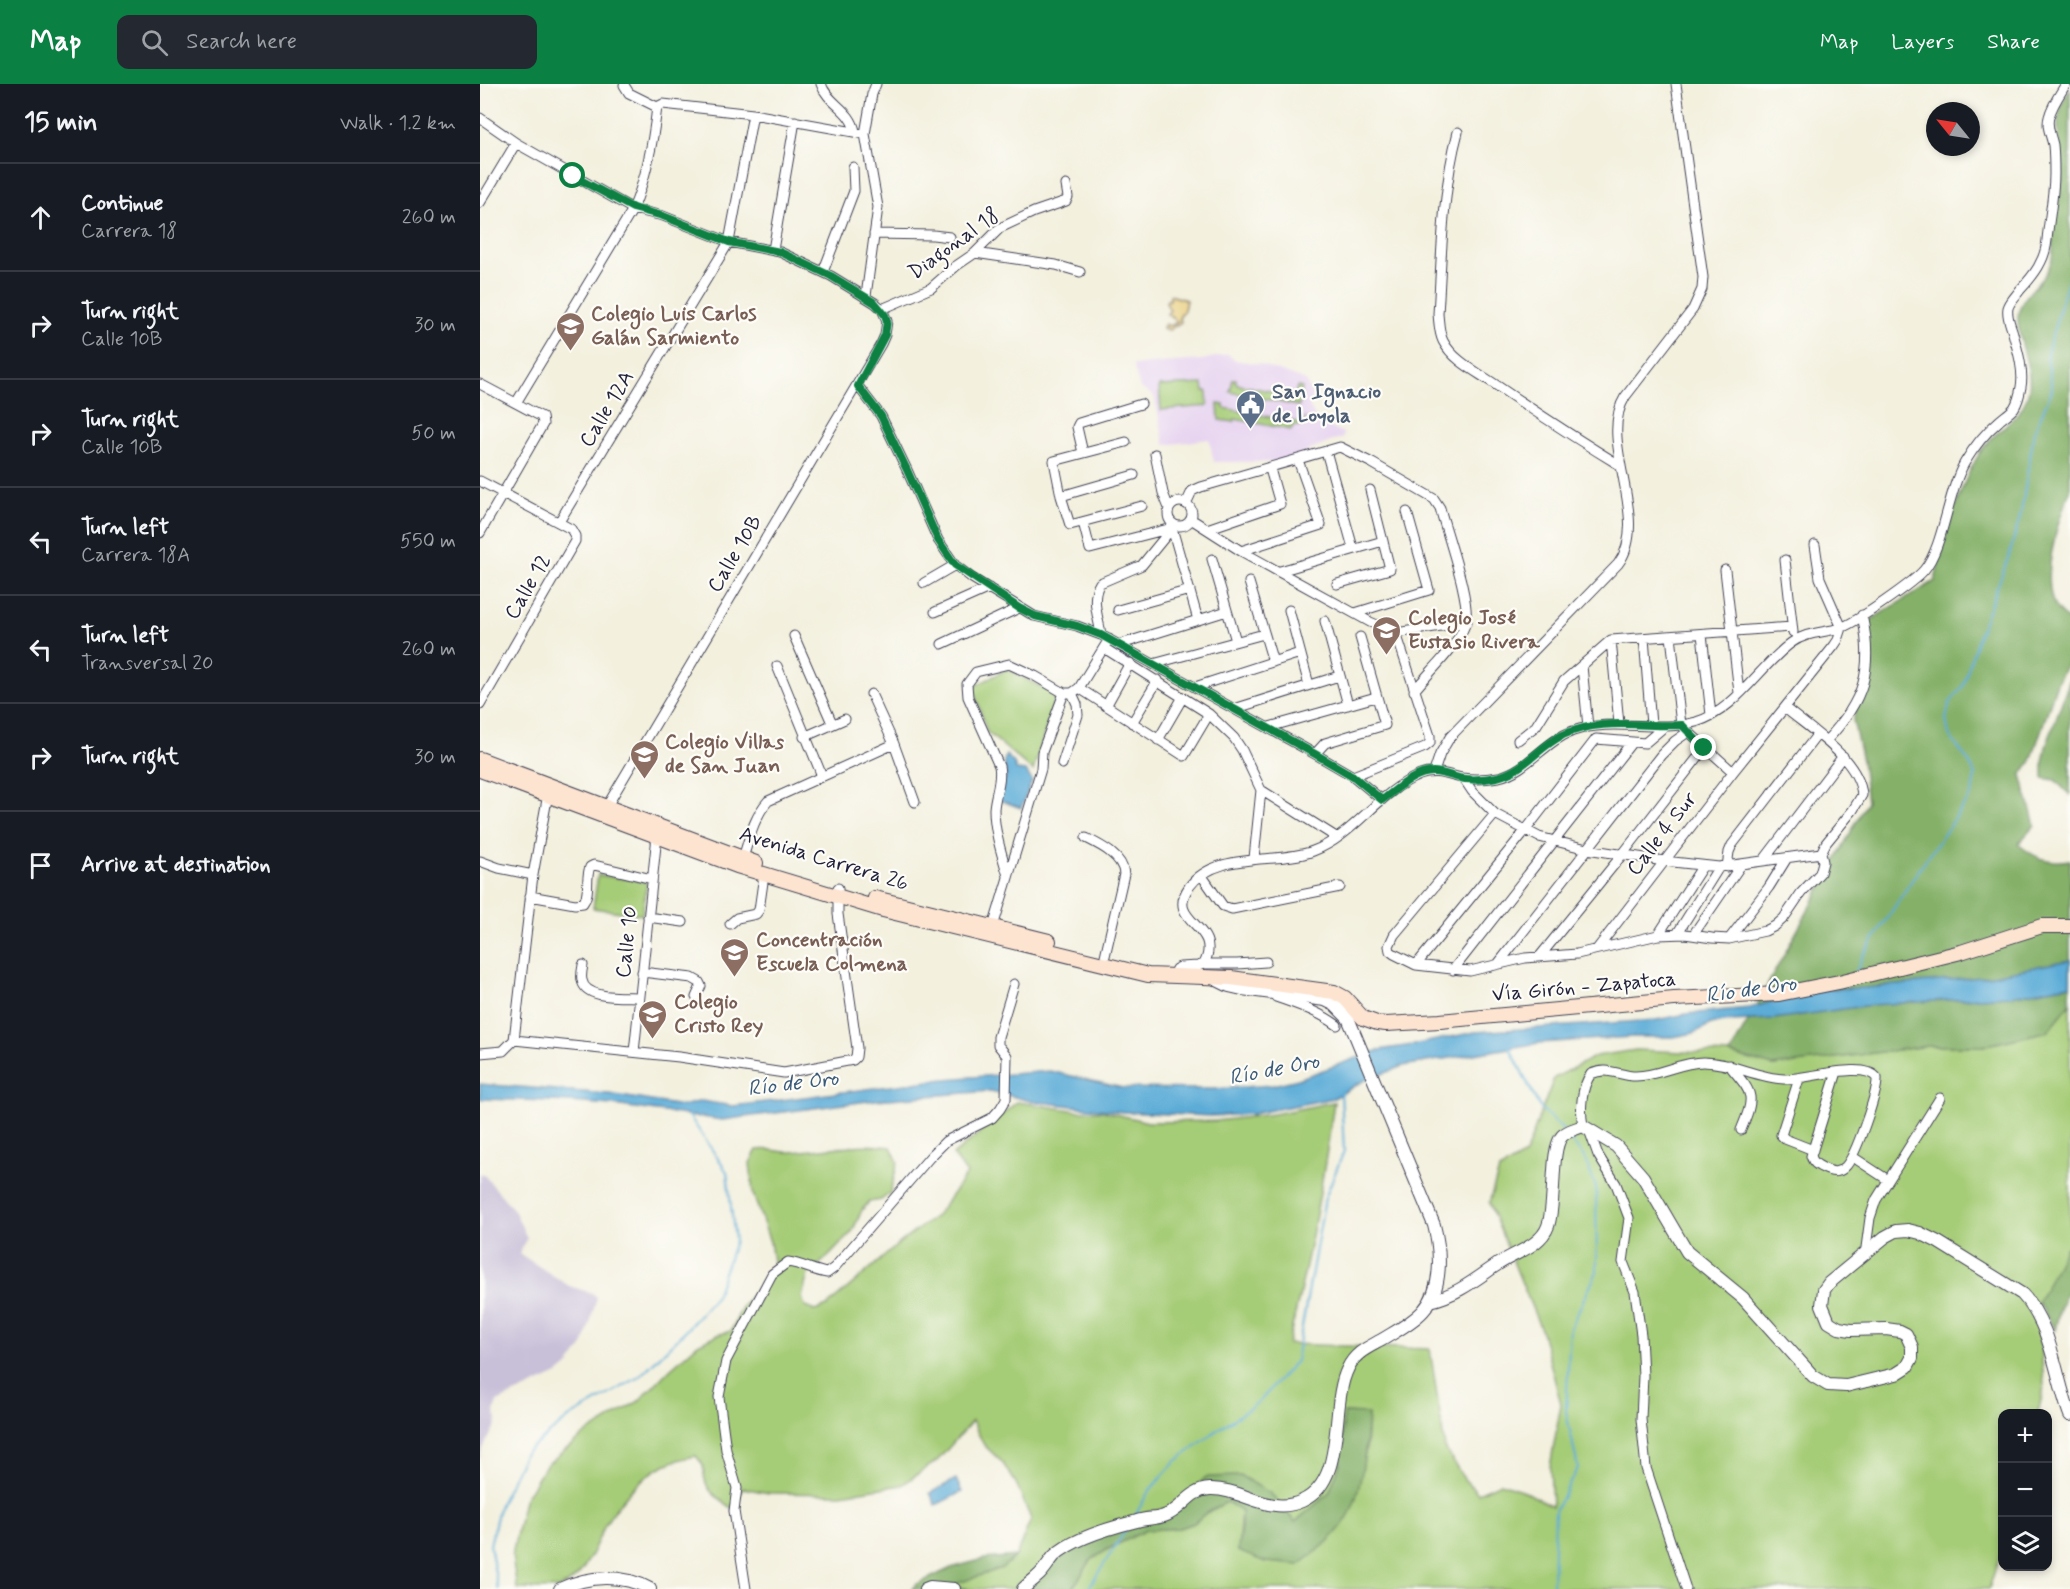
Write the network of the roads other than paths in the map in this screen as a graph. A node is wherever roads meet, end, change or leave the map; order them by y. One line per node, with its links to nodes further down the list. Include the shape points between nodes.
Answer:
1 (821, 84): 12 (street)
2 (876, 84): 12 (street)
3 (1676, 84): 36 (street, via 1702,289 1693,309 1620,406 1617,420)
4 (2066, 84): 73 (street, via 2048,118 2054,180 2045,253 2039,268 2007,312 2022,381 2020,393 2014,408 1965,462 1926,567)
5 (624, 85): 6 (street, via 629,93)
6 (657, 107): 8 (street, via 663,104); 17 (street, via 649,162)
7 (480, 108): 9 (street)
8 (753, 114): 10 (street); 20 (street, Calle 12A)
9 (484, 120): 13 (street)
10 (795, 121): 12 (street); 21 (street)
11 (1458, 132): 36 (street, via 1444,202 1438,314 1443,342 1477,372)
12 (860, 133): 18 (street, via 877,198)
13 (516, 143): 16 (street); 17 (street)
14 (853, 167): 23 (street, via 854,191)
15 (1066, 186): 22 (street, Diagonal 18, via 1066,201 1000,228)
16 (480, 203)
17 (633, 208): 20 (street); 29 (street)
18 (874, 234): 19 (street); 25 (street)
19 (950, 237)
20 (729, 242): 21 (street); 48 (street, Calle 12A)
21 (772, 250): 23 (street)
22 (975, 253): 24 (street); 26 (street, Diagonal 18, via 931,288)
23 (823, 272): 25 (street)
24 (1080, 272)
25 (866, 296): 26 (street)
26 (882, 309): 28 (street, Calle 10B, via 887,321 885,335)
27 (480, 384): 29 (street)
28 (858, 386): 59 (street, via 881,416 938,540); 147 (street, Calle 10B)
29 (516, 403): 41 (street, via 542,417 543,424)
30 (1141, 404): 33 (street, via 1079,423)
31 (1126, 442): 33 (street)
32 (1326, 451): 35 (street); 55 (street); 76 (street, via 1343,448 1434,499 1467,602)
33 (1083, 453): 42 (street, via 1054,462)
34 (1155, 454): 45 (street)
35 (1298, 460): 37 (street); 56 (street, via 1320,525)
36 (1621, 466): 138 (street, via 1629,522 1621,560 1450,737)
37 (1270, 468): 43 (street, via 1201,487 1192,491); 51 (street, via 1280,504)
38 (1134, 475): 42 (street)
39 (480, 481): 41 (street)
40 (1370, 489): 53 (street)
41 (502, 494): 48 (street); 52 (street)
42 (1061, 496): 49 (street, via 1069,524)
43 (1186, 504): 45 (street, via 1175,503); 47 (street, via 1192,512)
44 (1142, 506): 49 (street)
45 (1169, 508): 50 (street, via 1168,519)
46 (1407, 512): 72 (street, via 1429,590)
47 (1191, 519): 50 (street, via 1184,526); 51 (street)
48 (559, 522): 108 (street, Calle 12, via 571,529 575,541)
49 (1083, 522): 50 (street, via 1090,549)
50 (1173, 527): 66 (street); 90 (street, via 1143,565 1100,583 1096,590)
51 (1207, 529): 56 (street)
52 (480, 533)
53 (1383, 541): 55 (street); 64 (street, via 1390,569)
54 (1815, 545): 78 (street, via 1820,578)
55 (1353, 548): 61 (street)
56 (1241, 551): 61 (street)
57 (1212, 559): 70 (street)
58 (1785, 560): 77 (street)
59 (955, 565): 63 (street); 65 (street)
60 (1725, 570): 79 (street)
61 (1280, 571): 72 (street)
62 (1249, 582): 81 (street)
63 (924, 583)
64 (1337, 584)
65 (989, 588): 67 (street); 71 (street)
66 (1190, 590): 68 (street); 74 (street)
67 (1019, 608): 90 (street, via 1046,620 1077,626); 91 (street)
68 (1118, 610)
69 (1289, 610): 92 (street)
70 (1227, 611): 74 (street); 89 (street)
71 (935, 612)
72 (1355, 613): 80 (street)
73 (1862, 615): 78 (street); 125 (street, via 1867,672 1842,724)
74 (1198, 620): 90 (street)
75 (1324, 621): 98 (street)
76 (1467, 622): 80 (street); 102 (street)
77 (1792, 627): 79 (street); 88 (street)
78 (1842, 628): 88 (street); 111 (street, Calle 4 Sur, via 1834,646)
79 (1731, 632): 82 (street); 104 (street)
80 (1396, 633): 102 (street)
81 (1264, 634): 89 (street); 93 (street)
82 (1702, 634): 84 (street); 114 (street)
83 (794, 636): 116 (street)
84 (1671, 636): 86 (street); 123 (street)
85 (1360, 637): 107 (street)
86 (1644, 638): 87 (street); 119 (street)
87 (1611, 640): 97 (street); 118 (street)
88 (1795, 640): 104 (street)
89 (1236, 641): 95 (street)
90 (1108, 642): 94 (street); 95 (street); 103 (street)
91 (942, 644)
92 (1300, 653): 93 (street); 100 (street)
93 (1273, 662): 101 (street)
94 (1130, 663): 99 (street); 110 (street)
95 (1154, 664): 101 (street)
96 (777, 666): 124 (street)
97 (1582, 666): 122 (street); 127 (street, via 1564,681 1536,726)
98 (1339, 676): 100 (street); 109 (street)
99 (1158, 680): 106 (street); 117 (street)
100 (1309, 685): 112 (street)
101 (1195, 687): 112 (street)
102 (1414, 691): 141 (street, via 1430,743)
103 (1072, 692): 110 (street); 136 (street, via 1077,715); 168 (street, via 1042,752 1041,769); 168 (street, via 1010,664 976,672 967,684 968,697 1001,773 994,808)
104 (1739, 693): 114 (street)
105 (872, 694): 130 (street)
106 (1183, 697): 113 (street); 126 (street)
107 (1376, 697): 109 (street); 132 (street, via 1385,726 1325,743)
108 (480, 705)
109 (1348, 705): 121 (street)
110 (1106, 706): 117 (street)
111 (1785, 708): 125 (street); 139 (street, Calle 4 Sur)
112 (1234, 709): 121 (street)
113 (1209, 714): 126 (street, via 1184,756); 143 (street, via 1242,750)
114 (1711, 716): 123 (street)
115 (845, 718): 116 (street)
116 (832, 723): 124 (street)
117 (1132, 723): 126 (street)
118 (1619, 724): 119 (street); 122 (street)
119 (1651, 725): 120 (street)
120 (1665, 726): 123 (street); 129 (street)
121 (1269, 727): 132 (street)
122 (1588, 727): 142 (street, via 1561,736 1506,775)
123 (1685, 729): 131 (street); 133 (street)
124 (804, 736): 140 (street)
125 (1822, 738): 134 (street); 165 (street, via 1732,845)
126 (1158, 740)
127 (1518, 740)
128 (1632, 742): 129 (street); 149 (street, via 1596,739); 153 (street)
129 (1645, 743): 133 (street)
130 (894, 744): 140 (street); 146 (street)
131 (1704, 748): 139 (street); 156 (street)
132 (1315, 754): 141 (street)
133 (1661, 755): 154 (street)
134 (1843, 756): 155 (street, via 1858,777 1862,795); 162 (street)
135 (480, 759): 147 (main road, Avenida Carrera 26)
136 (1062, 764)
137 (480, 770): 144 (main road, Avenida Carrera 26)
138 (1434, 772): 142 (street); 145 (street, via 1413,778)
139 (1733, 772): 161 (street, Calle 4 Sur)
140 (822, 776): 157 (street, via 768,801 758,815)
141 (1353, 776): 145 (street)
142 (1464, 779): 148 (street)
143 (1261, 790): 151 (street); 158 (street)
144 (548, 794): 147 (main road, Avenida Carrera 26); 166 (street)
145 (1382, 800): 151 (street)
146 (915, 802)
147 (604, 810): 150 (main road, Avenida Carrera 26); 157 (main road, Avenida Carrera 26)
148 (1495, 814): 149 (street); 190 (street, via 1391,940 1390,951)
149 (1525, 831): 153 (street); 190 (street)
150 (657, 836): 167 (main road, Avenida Carrera 26); 170 (street, Calle 10)
151 (1336, 837): 158 (street, via 1306,853)
152 (1086, 838): 184 (street, via 1122,862 1124,868)
153 (1554, 841): 154 (street); 191 (street)
154 (1587, 849): 156 (street); 188 (street)
155 (1821, 853): 159 (street); 182 (street, via 1820,873 1784,918 1766,931)
156 (1622, 855): 161 (street); 185 (street)
157 (743, 858): 172 (main road, Avenida Carrera 26)
158 (1254, 858): 169 (street)
159 (1787, 858): 162 (street); 182 (street)
160 (480, 861): 166 (street)
161 (1664, 861): 164 (street); 183 (street, Calle 4 Sur)
162 (1763, 861): 163 (street)
163 (1742, 865): 165 (street); 181 (street)
164 (1702, 867): 165 (street); 180 (street)
165 (1723, 867): 179 (street)
166 (532, 875): 173 (street)
167 (764, 875): 172 (main road, Avenida Carrera 26); 176 (street, via 759,910)
168 (1008, 876): 178 (street)
169 (1202, 876): 171 (street, via 1227,909); 187 (street, via 1190,886 1183,903 1186,915 1209,942)
170 (652, 879): 173 (street, via 594,865 588,871 587,897 583,903); 174 (street, Calle 10)
171 (1340, 888)
172 (838, 893): 178 (main road, Avenida Carrera 26); 193 (main road, Avenida Carrera 26, via 1148,975); 201 (street, via 856,1058 784,1073)
173 (530, 896): 200 (street)
174 (648, 917): 175 (street); 192 (street, Calle 10)
175 (683, 922)
176 (730, 924)
177 (2070, 926): 194 (main road, Vía Girón - Zapatoca, via 2042,926 1981,947 1779,994 1674,999 1440,1022 1369,1022 1334,992)
178 (993, 927): 184 (main road, Avenida Carrera 26)
179 (1677, 934): 180 (street); 181 (street)
180 (1658, 935): 183 (street)
181 (1693, 935): 182 (street)
182 (1729, 939)
183 (1597, 949): 185 (street)
184 (1106, 956): 193 (main road, Avenida Carrera 26)
185 (1540, 956): 188 (street)
186 (1266, 962): 187 (street)
187 (1204, 964): 193 (street, via 1180,967)
188 (1498, 964): 191 (street, via 1470,971)
189 (583, 965): 197 (street, via 582,979 589,992)
190 (1416, 965): 191 (street)
191 (1453, 970)
192 (642, 972): 197 (street, Calle 10); 198 (street, via 699,981)
193 (1168, 975): 194 (main road, Avenida Carrera 26)
194 (1213, 978): 196 (street, via 1229,986)
195 (1014, 984): 217 (street, via 998,1037 998,1045 1007,1056 1006,1099 992,1118 952,1137 930,1157 827,1273 788,1262 772,1274 726,1361 719,1397 726,1450 737,1488 734,1511)
196 (1258, 991): 199 (street, via 1303,1006); 213 (street, via 1324,1000 1343,1011 1434,1225 1439,1263)
197 (639, 997): 201 (street, Calle 10)
198 (696, 997)
199 (1337, 1024)
200 (514, 1040): 201 (street); 202 (street, via 503,1051)
201 (634, 1052)
202 (480, 1053)
203 (1729, 1065): 205 (street, via 1781,1079); 207 (street, via 1699,1062 1634,1076 1607,1069 1597,1071 1585,1085 1581,1114); 208 (street, via 1750,1092 1752,1101)
204 (1837, 1072): 205 (street); 209 (street); 210 (street, via 1868,1071 1877,1078)
205 (1799, 1079): 209 (street, via 1781,1135)
206 (1940, 1098): 211 (street)
207 (1586, 1128): 212 (street, via 1616,1146 1644,1177 1688,1252 1743,1298 1813,1376 1828,1385 1846,1386 1896,1374 1912,1358 1906,1334 1886,1329 1839,1328 1825,1314 1822,1297 1828,1283); 213 (street, via 1564,1134 1555,1157 1554,1199 1544,1233 1463,1288); 221 (street, via 1629,1218 1623,1262 1635,1292 1641,1335 1641,1419 1646,1468)
208 (1741, 1130)
209 (1813, 1150): 210 (street, via 1812,1161 1830,1172 1838,1172)
210 (1853, 1157): 211 (street)
211 (1888, 1180): 212 (street, via 1872,1209)
212 (1864, 1254): 214 (street, via 1896,1231 1920,1233 2022,1294 2045,1330)
213 (1430, 1301): 220 (street, via 1415,1319 1360,1351 1352,1360 1345,1374 1326,1475 1317,1490 1304,1500 1272,1505 1222,1490 1195,1492 1166,1516 1138,1520 1073,1544 1055,1556)
214 (2070, 1415)
215 (560, 1589): 216 (street, via 579,1581 608,1578)
216 (650, 1589)
217 (746, 1589)
218 (925, 1589): 219 (street)
219 (954, 1589)
220 (1023, 1589)
221 (1686, 1589)

